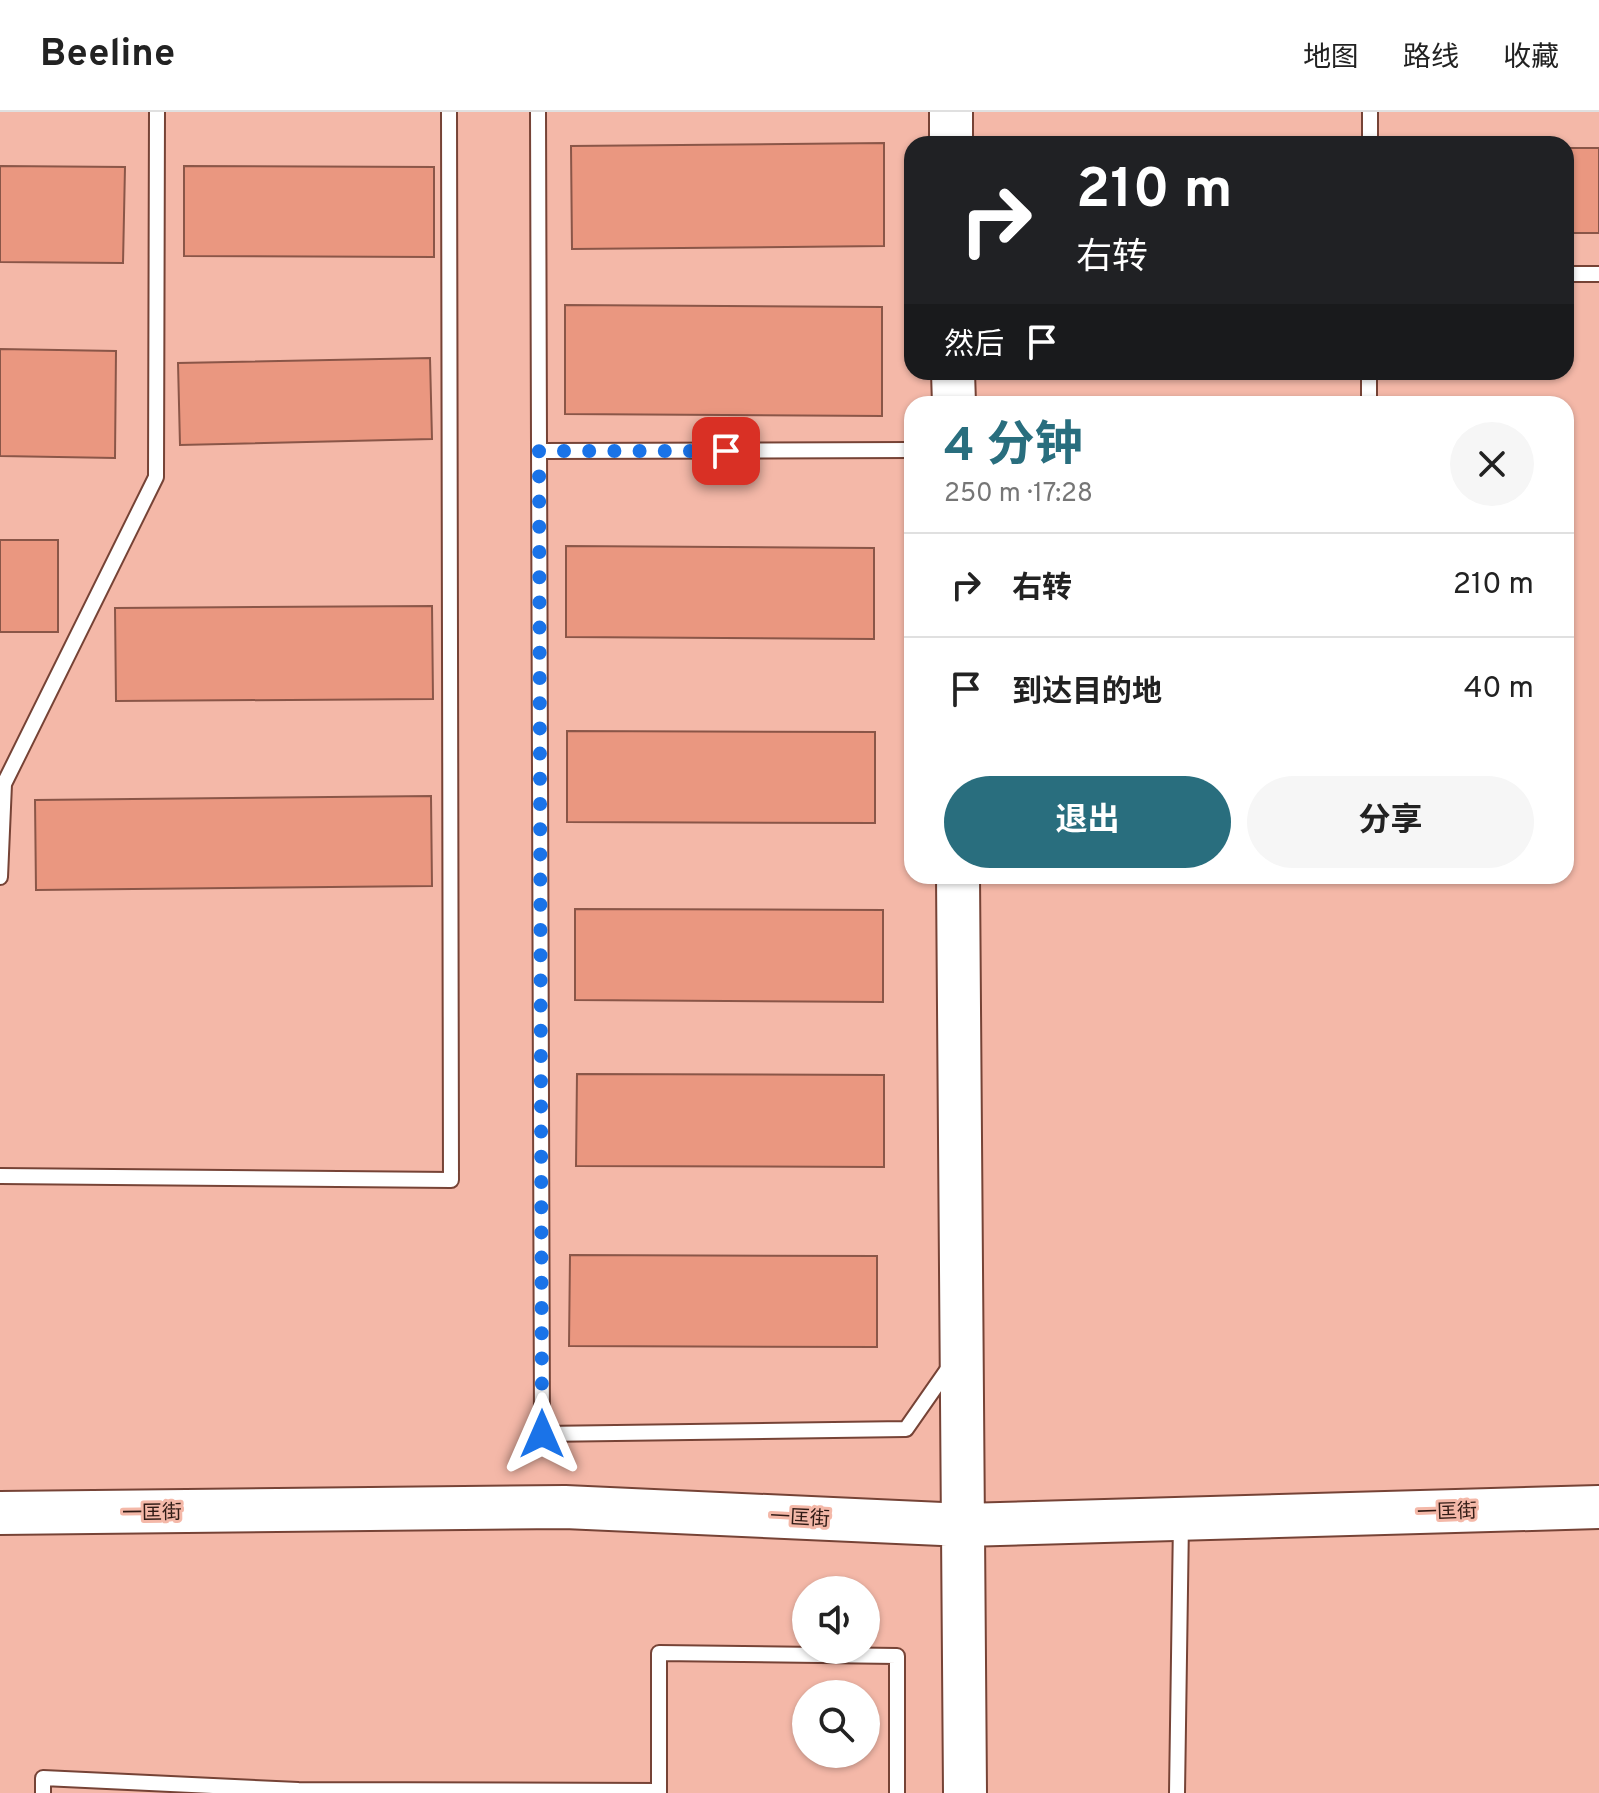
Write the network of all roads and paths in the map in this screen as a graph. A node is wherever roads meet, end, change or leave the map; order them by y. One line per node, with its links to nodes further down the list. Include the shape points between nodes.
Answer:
1 (157, 112): 12 (lane, via 156,477 4,784)
2 (449, 112): 14 (lane, via 451,1180)
3 (538, 112): 11 (lane)
4 (951, 112): 6 (street)
5 (1370, 112): 7 (lane)
6 (951, 136)
7 (1370, 136)
8 (1574, 274): 9 (lane)
9 (1599, 274)
10 (904, 450): 11 (lane)
11 (539, 451): 15 (lane, via 542,1434 906,1429)
12 (0, 877)
13 (958, 884): 15 (street)
14 (0, 1176)
15 (962, 1348): 19 (street)
16 (1599, 1507): 18 (street, 一匡街)
17 (0, 1513): 19 (street, 一匡街, via 565,1507)
18 (1181, 1518): 19 (street, 一匡街); 25 (lane)
19 (964, 1525): 24 (street)
20 (298, 1791): 21 (lane); 22 (lane, via 43,1778)
21 (659, 1792): 23 (lane, via 659,1653 691,1653 897,1656)
22 (43, 1793)
23 (897, 1793)
24 (965, 1793)
25 (1177, 1793)

